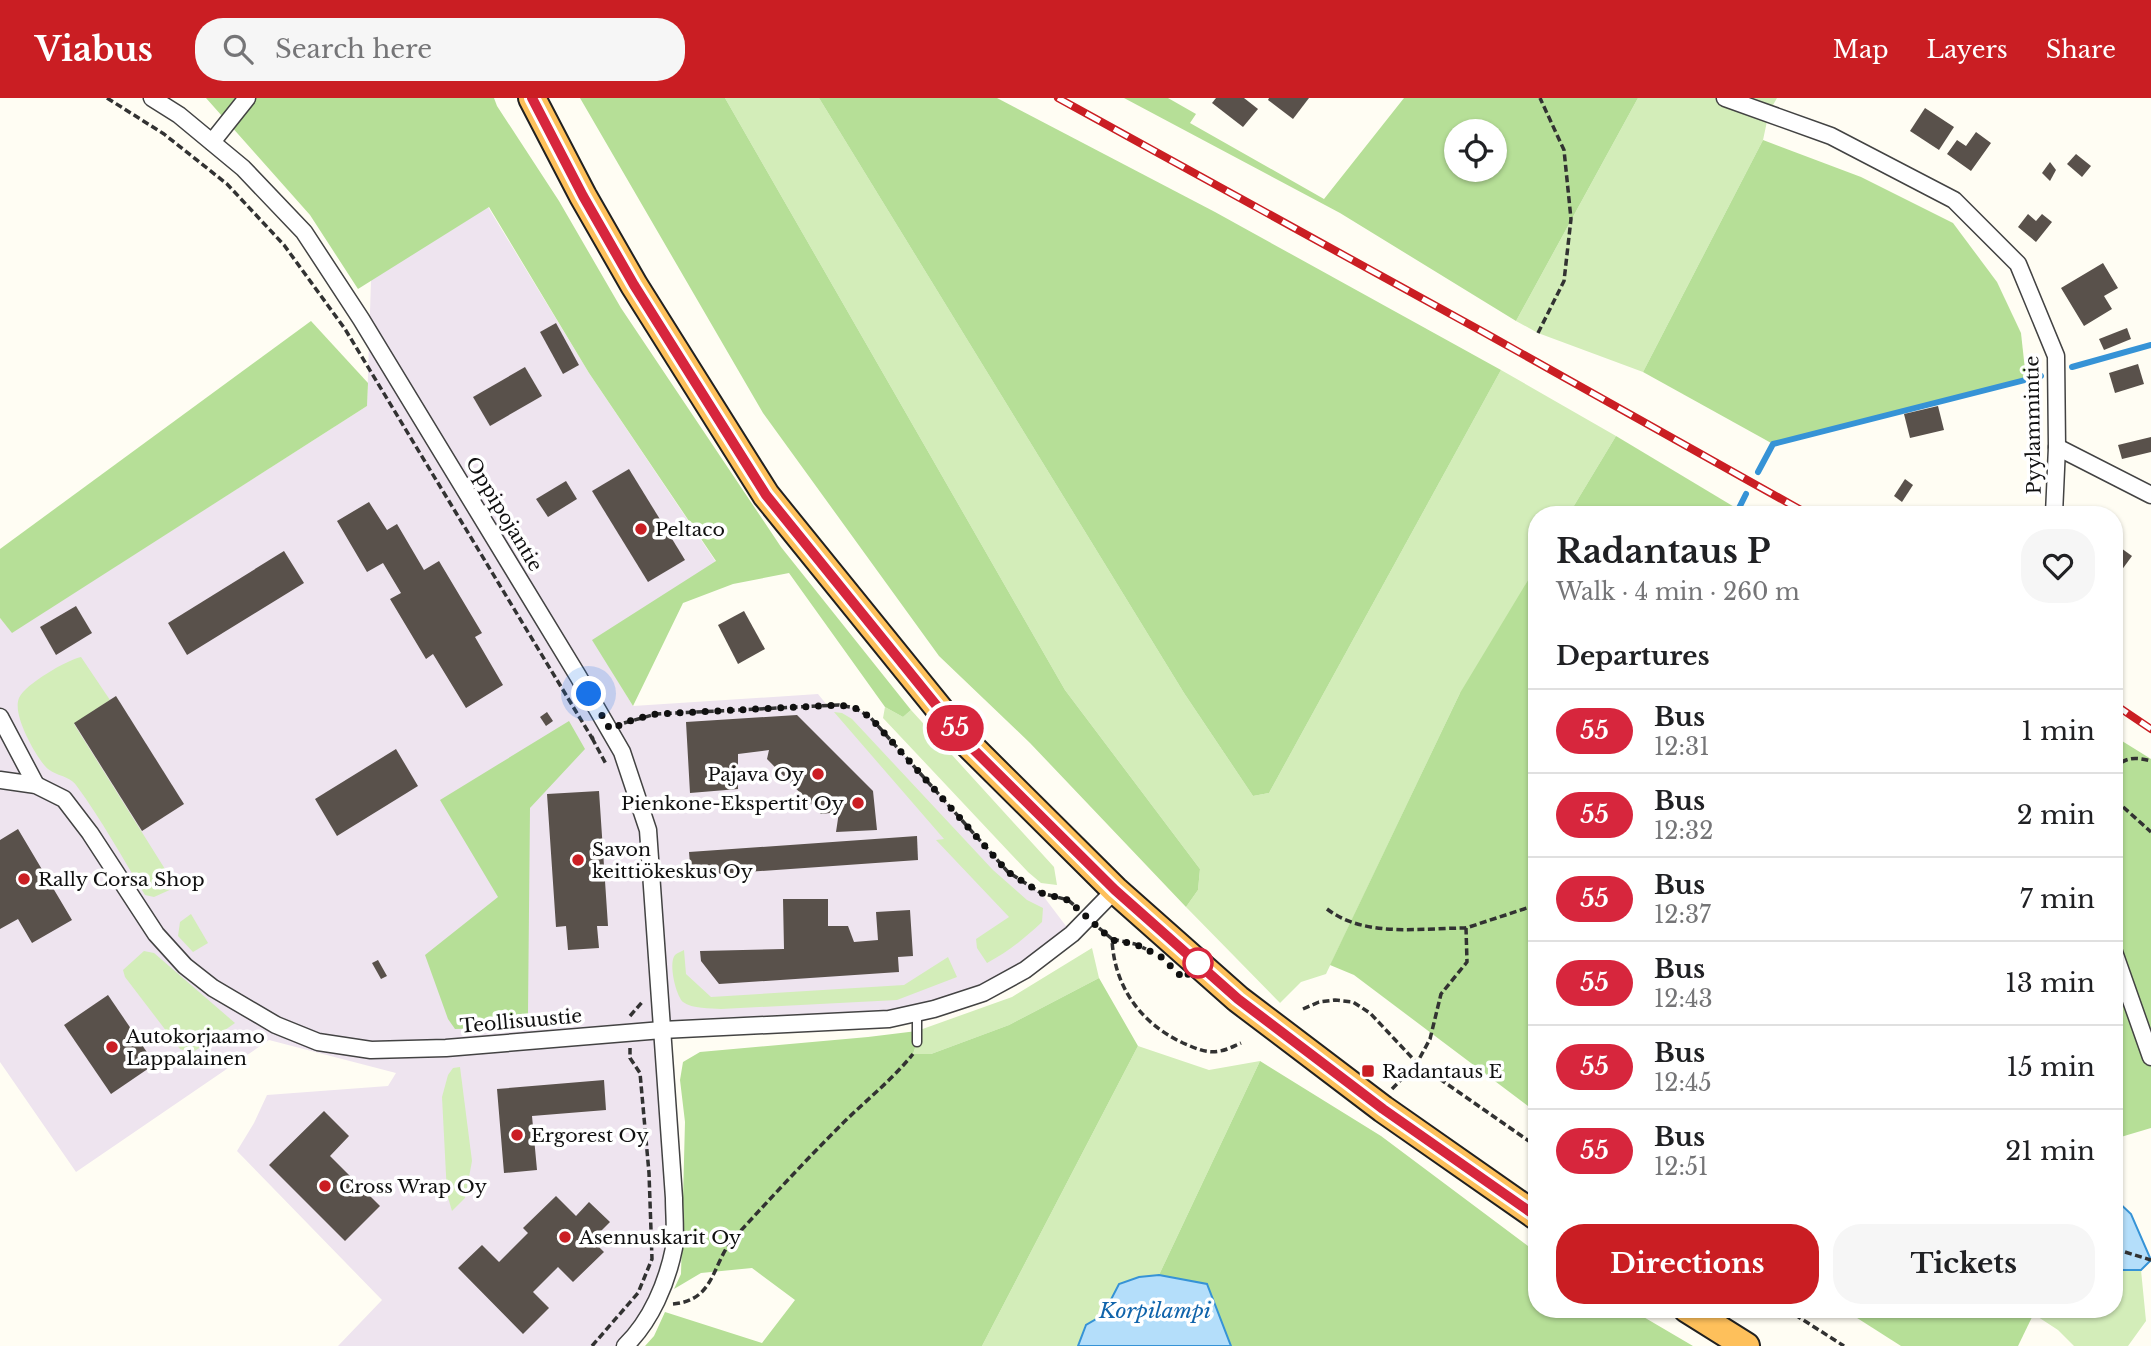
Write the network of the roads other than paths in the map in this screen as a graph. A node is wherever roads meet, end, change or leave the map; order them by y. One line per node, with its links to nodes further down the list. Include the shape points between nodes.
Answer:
1 (152, 98): 5 (street, Oppipojantie)
2 (247, 98): 5 (street)
3 (533, 98): 12 (highway, via 634,285 766,495 966,742)
4 (1725, 98): 6 (street, Pyylammintie, via 1831,136 1954,200 2018,264 2056,356)
5 (212, 142): 15 (street, Oppipojantie, via 304,233 362,319 610,729 648,830)
6 (2057, 447): 7 (street); 8 (street, Pyylammintie)
7 (2151, 495)
8 (2054, 506)
9 (0, 717): 11 (street)
10 (0, 780): 11 (street, Teollisuustie)
11 (36, 785): 15 (street, Teollisuustie, via 64,799 156,934 185,966 223,995 318,1042 371,1050 446,1048)
12 (1115, 890): 14 (street, Teollisuustie, via 1072,934 1025,970 983,993); 18 (highway, via 1238,999)
13 (2123, 978): 17 (street)
14 (917, 1013): 15 (street, Teollisuustie); 16 (lane)
15 (662, 1030): 20 (street, Oppipojantie, via 674,1246 662,1289 638,1333)
16 (917, 1042)
17 (2151, 1057)
18 (1528, 1210)
19 (1701, 1318): 21 (highway)
20 (625, 1346)
21 (1746, 1346)

